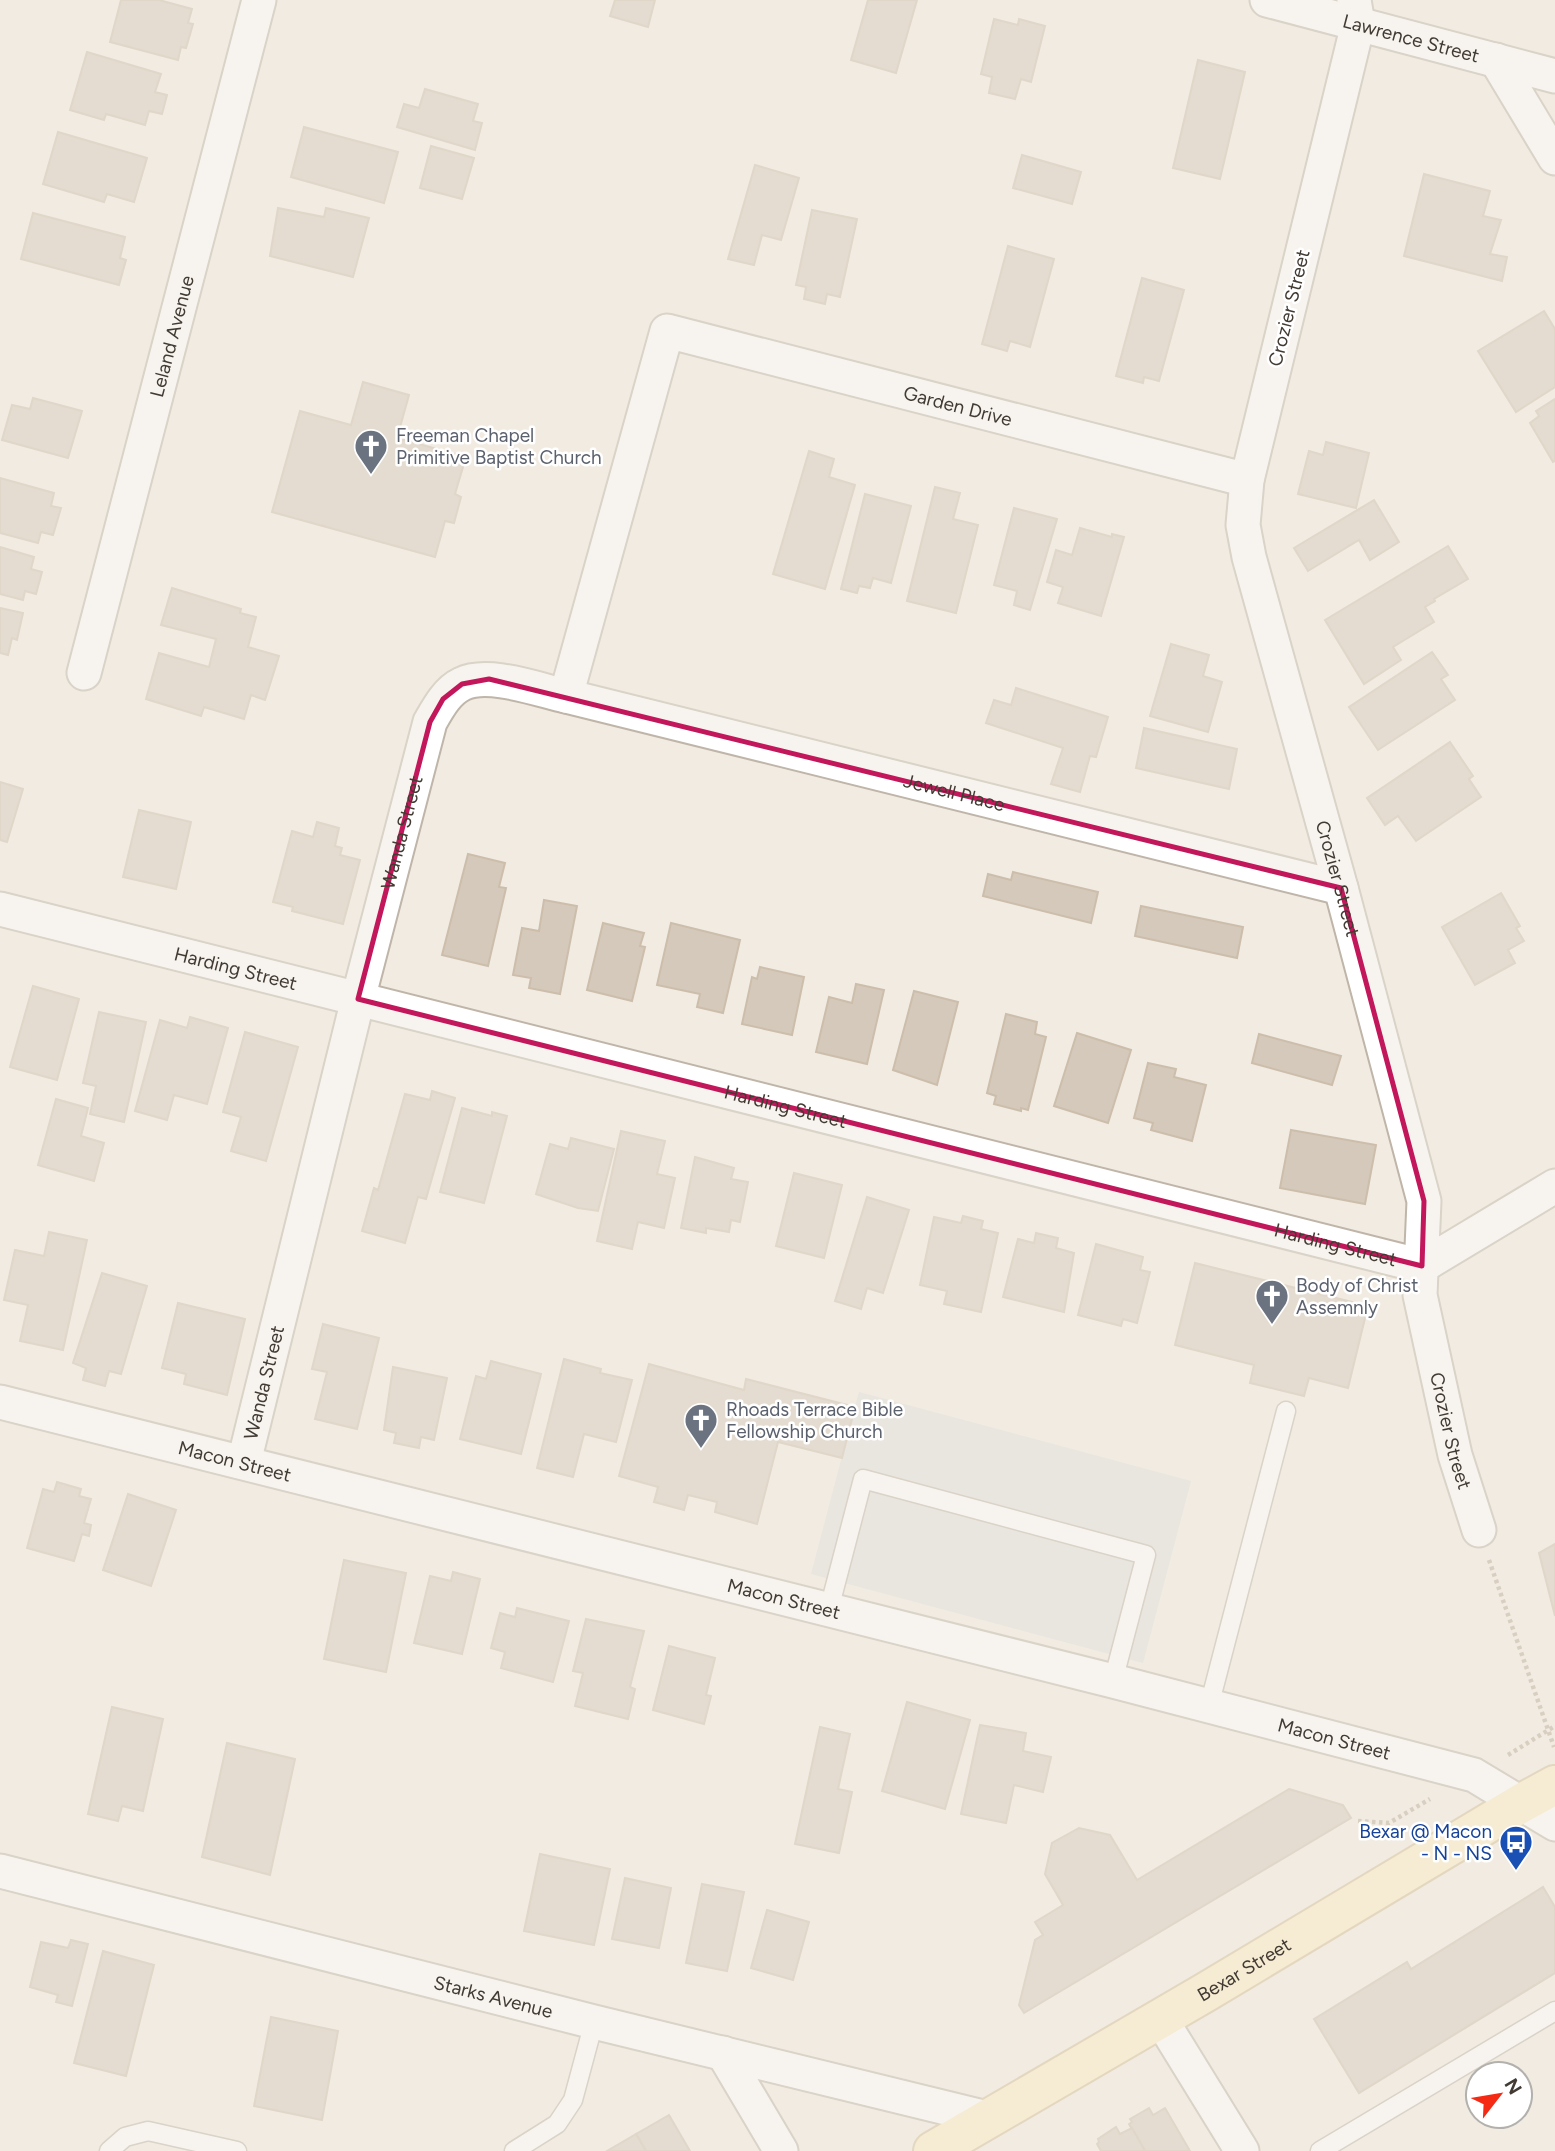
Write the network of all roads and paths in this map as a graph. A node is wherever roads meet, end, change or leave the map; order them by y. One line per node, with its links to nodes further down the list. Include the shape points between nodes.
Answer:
1 (259, 0): 8 (street, Leland Avenue)
2 (1267, 0): 3 (street, Lawrence Street)
3 (1356, 12): 4 (street, Lawrence Street); 7 (street, Crozier Street)
4 (1496, 60): 5 (street, Lawrence Street); 6 (street)
5 (1555, 75)
6 (1555, 158)
7 (1247, 480): 9 (street, Garden Drive, via 667,331); 10 (street, Crozier Street, via 1243,525 1249,557)
8 (84, 673)
9 (566, 696): 10 (street, Jewell Place); 12 (street, Wanda Street, via 489,679 462,684 443,699 430,722)
10 (1341, 888): 14 (street, Crozier Street, via 1424,1201)
11 (0, 909): 12 (street, Harding Street)
12 (358, 999): 14 (street, Harding Street); 17 (street, Wanda Street)
13 (1554, 1189): 14 (street, Harding Street)
14 (1422, 1266): 18 (street, Crozier Street, via 1420,1295 1455,1455)
15 (0, 1402): 17 (street, Macon Street)
16 (1286, 1410): 21 (lane)
17 (244, 1462): 19 (street, Macon Street)
18 (1479, 1530): 22 (path)
19 (829, 1609): 20 (street, Macon Street); 20 (lane, via 863,1479 1146,1555)
20 (1113, 1681): 21 (street, Macon Street)
21 (1209, 1706): 24 (street, Macon Street, via 1474,1775)
22 (1555, 1750)
23 (1555, 1785): 24 (street, Bexar Street)
24 (1520, 1804): 25 (street, Macon Street); 28 (street, Bexar Street)
25 (1555, 1824)
26 (0, 1871): 29 (street, Starks Avenue)
27 (1555, 2011): 38 (lane)
28 (1160, 2018): 31 (street, Bexar Street); 37 (street)
29 (594, 2022): 30 (street, Starks Avenue); 34 (lane, via 573,2100 558,2124)
30 (723, 2053): 31 (street, Starks Avenue); 35 (street)
31 (987, 2118): 36 (street, Bexar Street)
32 (109, 2151): 33 (lane, via 125,2137 148,2131)
33 (237, 2151)
34 (514, 2151)
35 (781, 2151)
36 (933, 2151)
37 (1242, 2151)
38 (1320, 2151)

